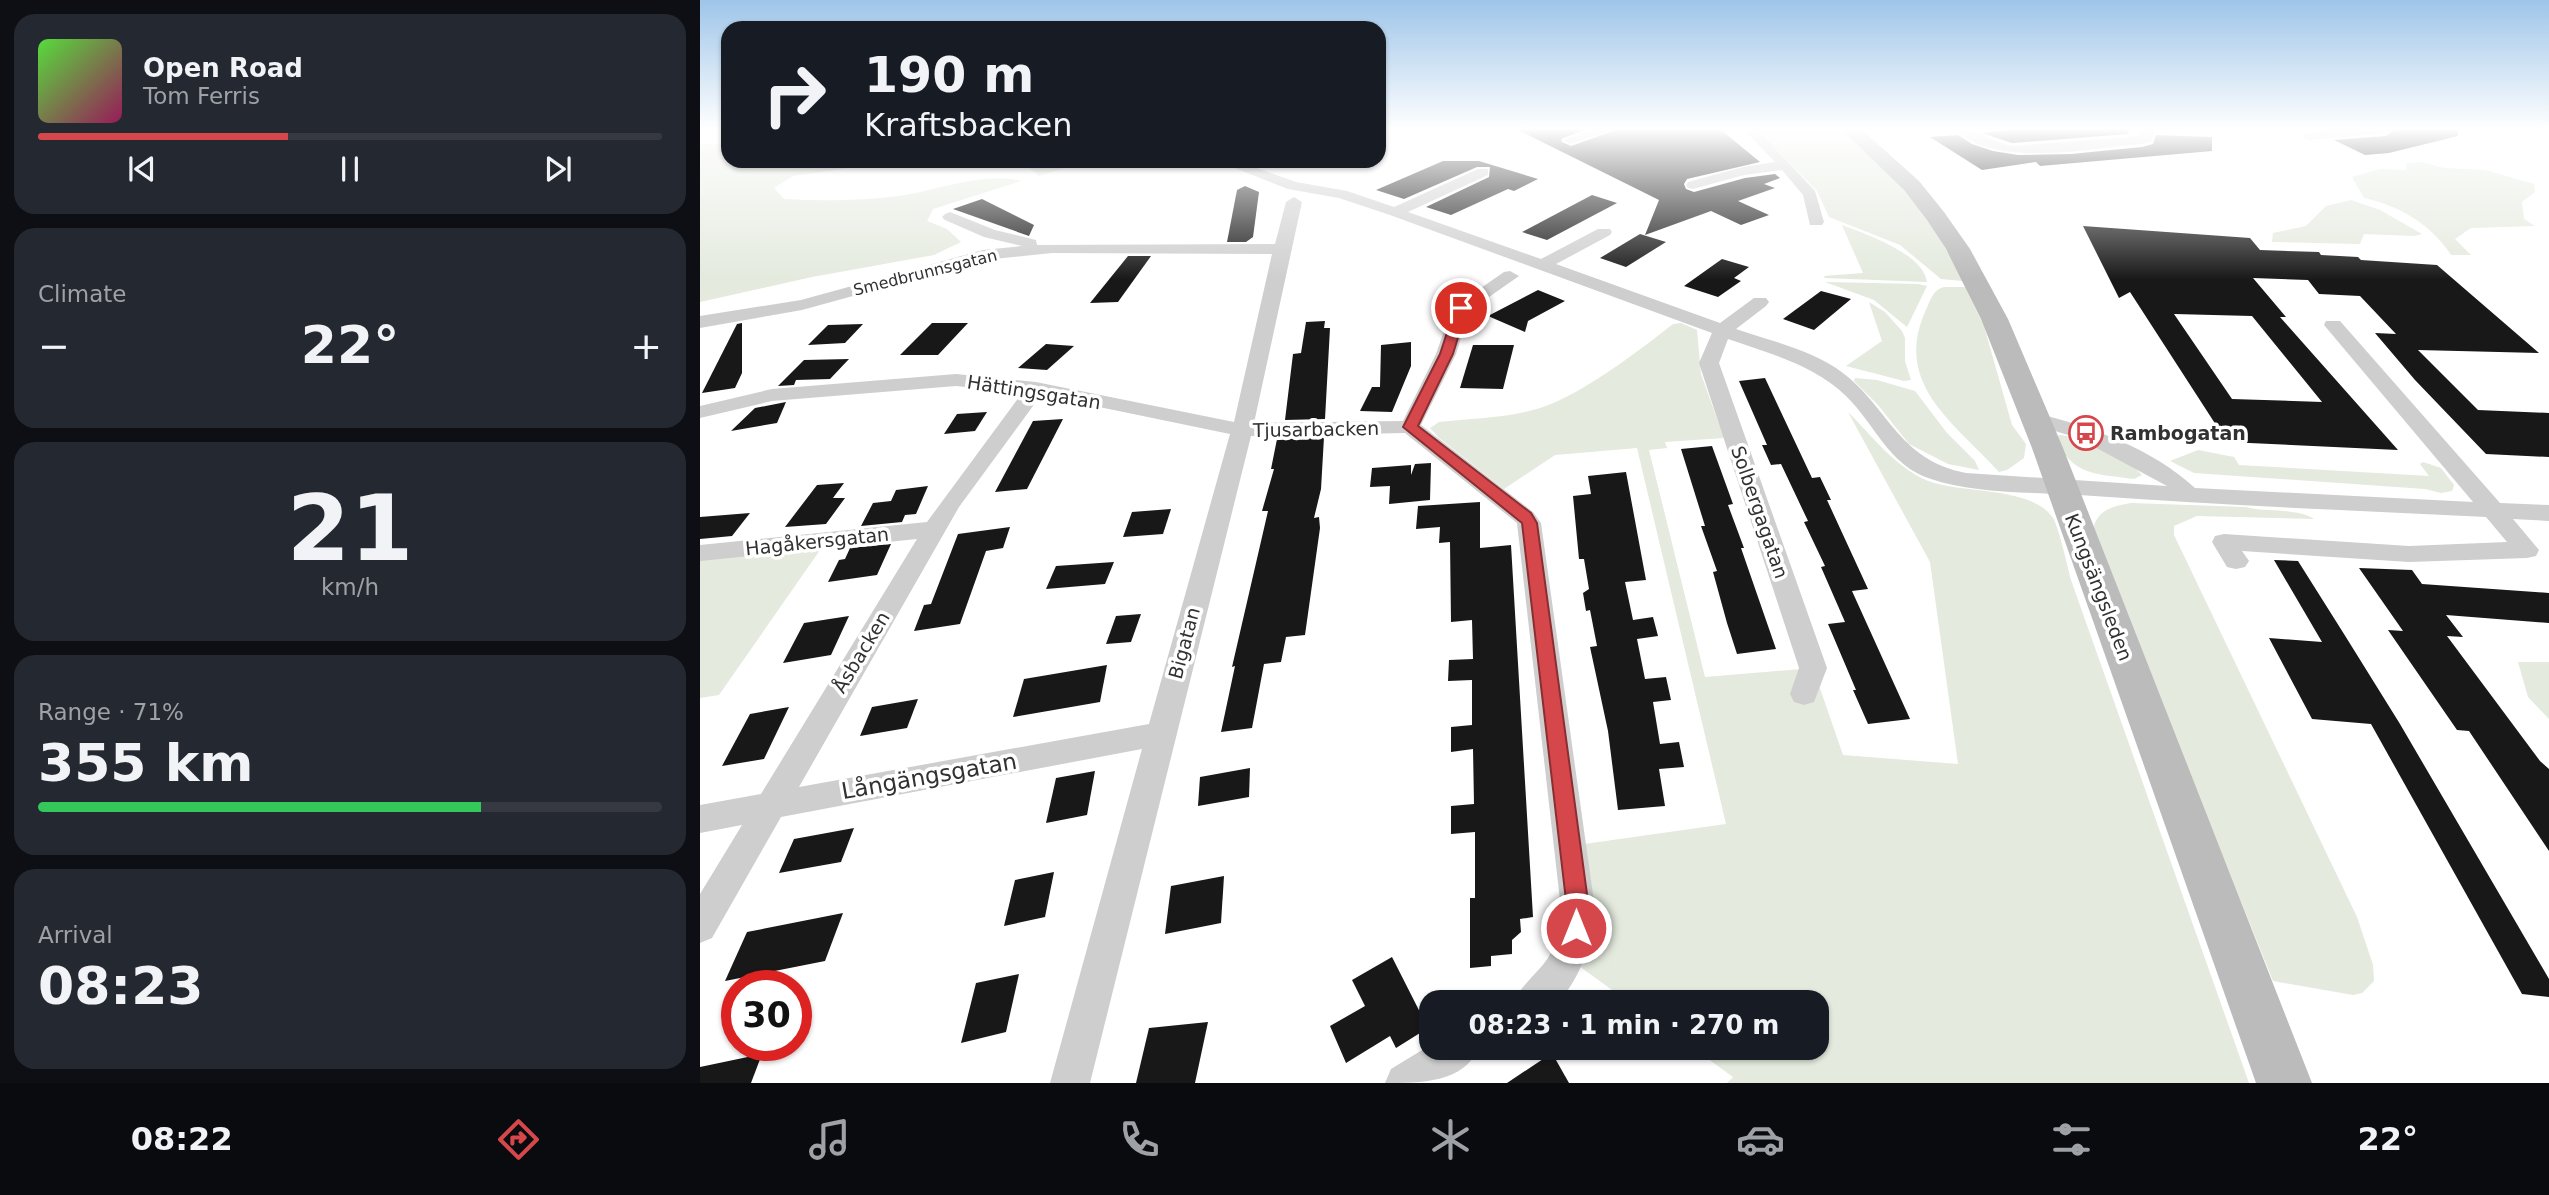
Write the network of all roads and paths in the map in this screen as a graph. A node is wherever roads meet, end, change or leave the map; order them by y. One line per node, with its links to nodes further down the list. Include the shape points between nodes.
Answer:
1 (1275, 180): 8 (street)
2 (1466, 180): 8 (street)
3 (1712, 180): 6 (street)
4 (1798, 180): 10 (street, via 1810,194)
5 (1908, 180): 22 (main road, Kungsängsleden, via 1970,265)
6 (1693, 185)
7 (1294, 202): 13 (street, Bigatan)
8 (1395, 212): 14 (street)
9 (950, 217): 12 (street, via 990,234)
10 (1816, 222)
11 (1604, 232): 14 (street)
12 (1052, 248): 13 (street, Smedbrunnsgatan); 17 (street, Smedbrunnsgatan, via 982,255 802,305)
13 (1280, 249): 24 (street, Bigatan)
14 (1540, 266): 19 (street)
15 (1510, 276): 23 (street, via 1461,308 1447,354)
16 (1759, 302): 19 (street)
17 (700, 322)
18 (2333, 325): 27 (street)
19 (1721, 331): 25 (street, via 1827,371 1854,392 1886,435 1913,461 1937,474); 32 (street, Solbergagatan, via 1709,363 1813,668)
20 (1036, 388): 21 (street, Hättingsgatan, via 956,380 772,395); 24 (street, Hättingsgatan); 29 (street, Åsbacken)
21 (700, 412)
22 (2036, 419): 25 (main road, Kungsängsleden); 26 (street, via 2086,433 2169,476)
23 (1410, 427): 24 (street, Tjusarbacken); 37 (street, via 1529,523 1578,909 1574,947)
24 (1242, 430): 33 (street, Bigatan)
25 (2062, 488): 26 (street); 41 (main road, Kungsängsleden)
26 (2189, 495): 27 (street)
27 (2495, 510): 28 (street); 31 (street, via 2527,550 2409,554 2224,542)
28 (2549, 513)
29 (935, 529): 30 (street, Hagåkersgatan); 34 (street, Åsbacken)
30 (700, 553)
31 (2236, 561)
32 (1804, 694)
33 (1159, 734): 34 (street, Långängsgatan); 39 (street, Bigatan)
34 (769, 806): 35 (street, Långängsgatan); 36 (street, Åsbacken)
35 (700, 819)
36 (700, 926)
37 (1543, 990)
38 (1441, 1060): 40 (street)
39 (1070, 1083)
40 (1405, 1083)
41 (2284, 1083)

